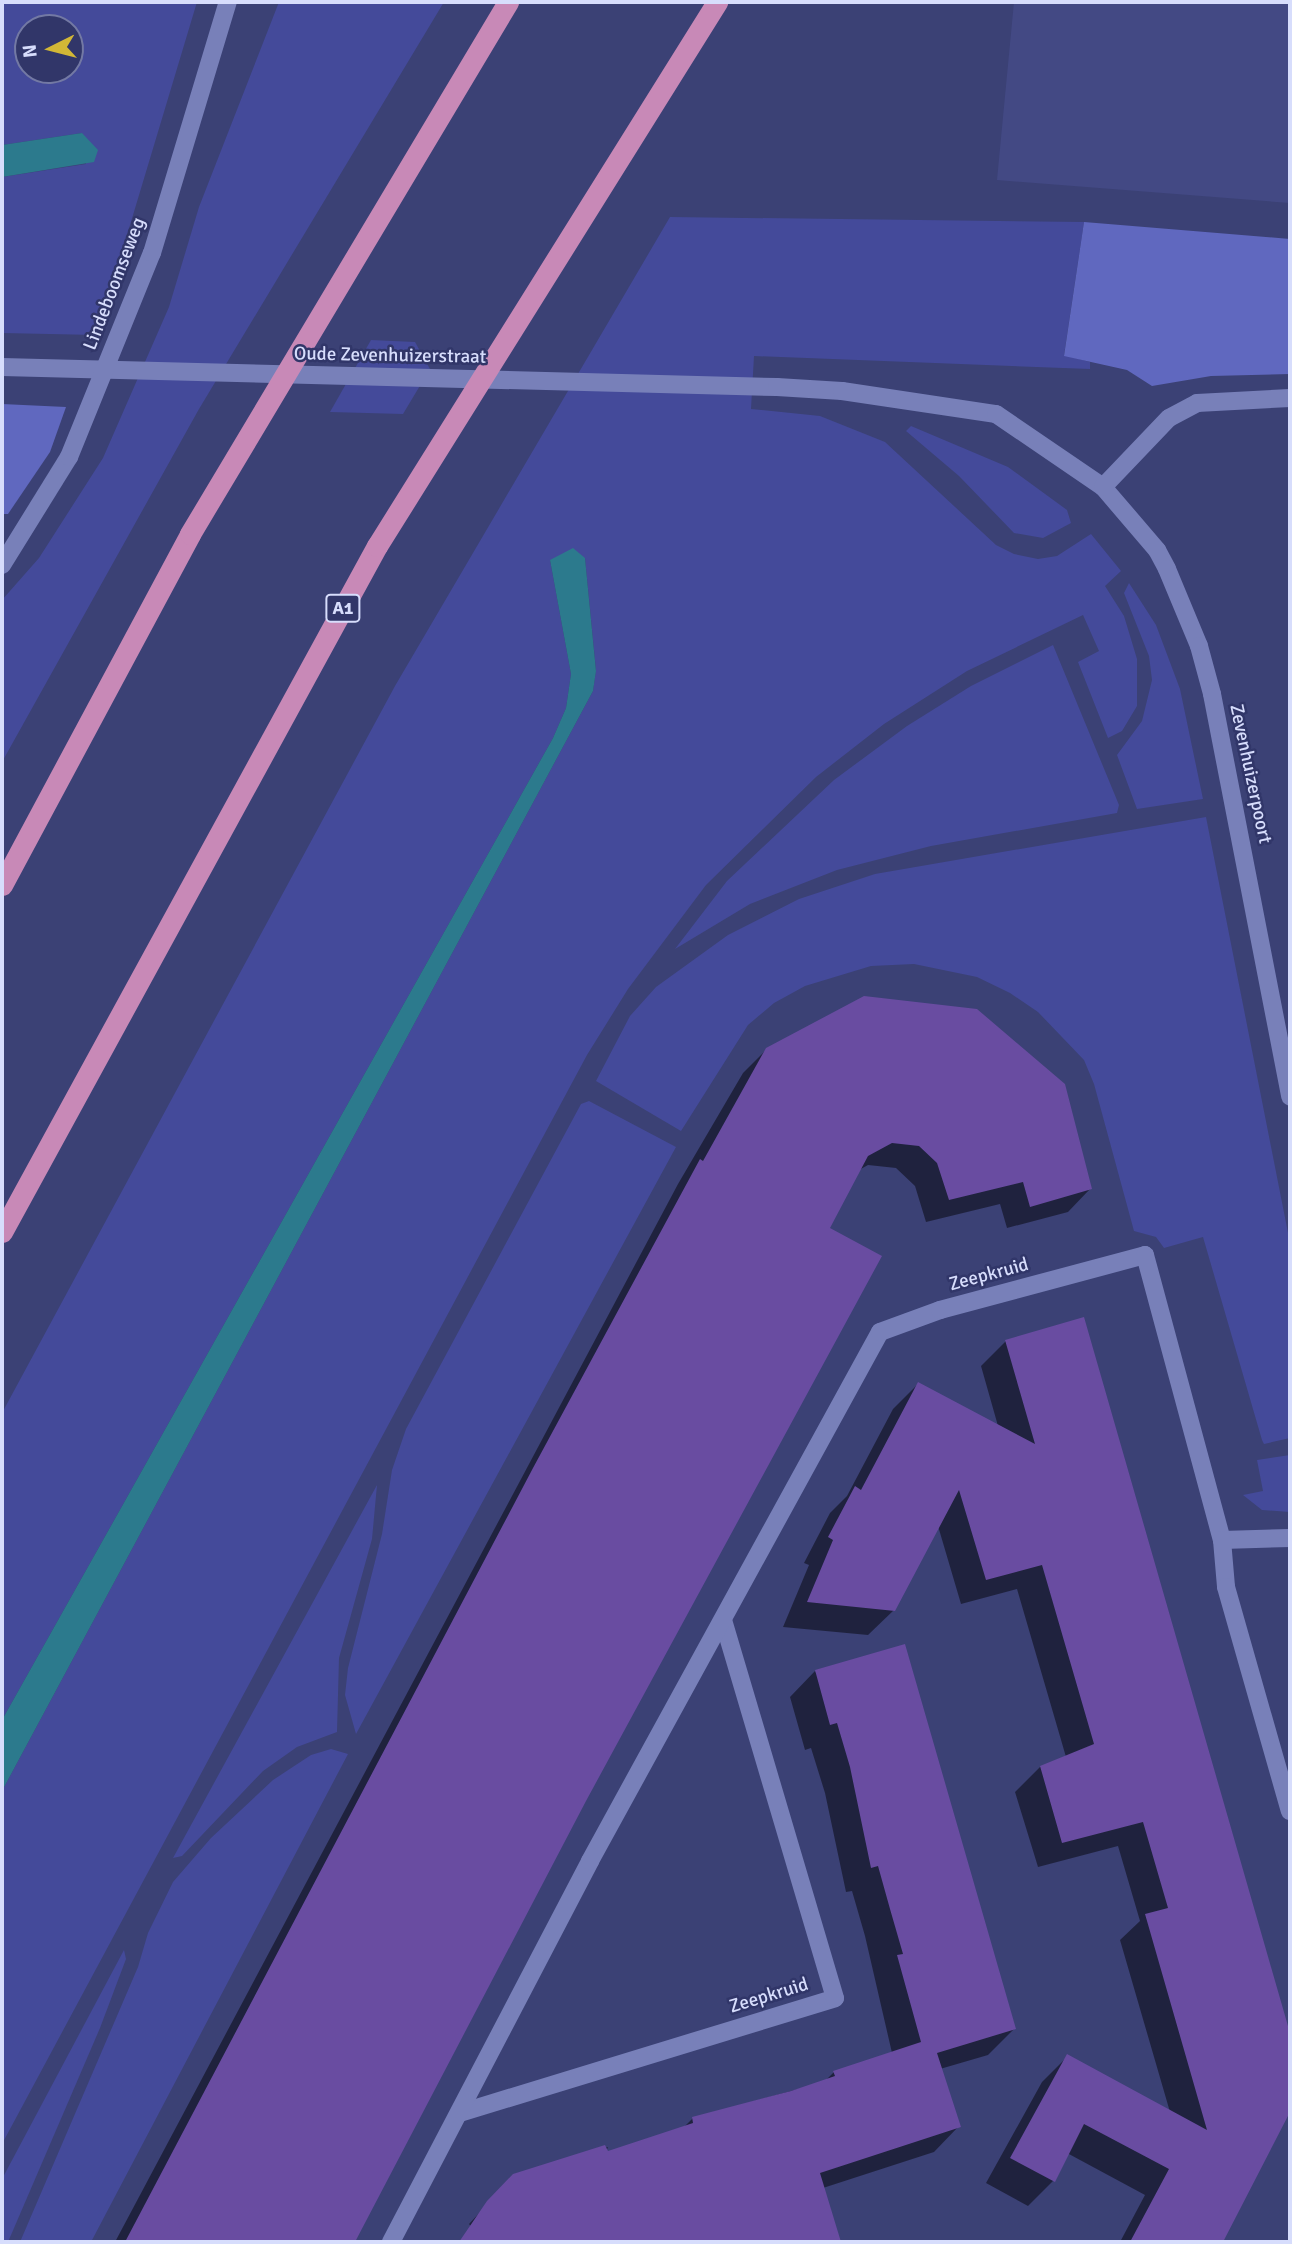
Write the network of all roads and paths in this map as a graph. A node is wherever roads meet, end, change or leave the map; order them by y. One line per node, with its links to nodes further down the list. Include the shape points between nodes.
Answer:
1 (228, 2): 8 (street, Lindeboomseweg, via 147,266 69,457)
2 (508, 2): 9 (highway, via 190,534)
3 (717, 2): 11 (highway, A1, via 377,546)
4 (2, 367): 5 (street, Oude Zevenhuizerstraat)
5 (776, 387): 7 (street, Zevenhuizerpoort, via 842,391 996,414)
6 (1290, 398): 7 (street, via 1197,403 1169,418)
7 (1102, 487): 10 (street, Zevenhuizerpoort, via 1157,550 1199,646 1235,801)
8 (2, 565)
9 (2, 885)
10 (1290, 1097)
11 (2, 1232)
12 (1290, 1538): 13 (street)
13 (1222, 1539): 14 (street, Zeepkruid, via 1144,1255 940,1310 880,1332); 15 (street, Zeepkruid, via 1226,1587)
14 (723, 1621): 16 (street, Zeepkruid, via 590,1861); 16 (street, Zeepkruid, via 835,1998)
15 (1290, 1811)
16 (460, 2113): 17 (street, Zeepkruid)
17 (391, 2242)

